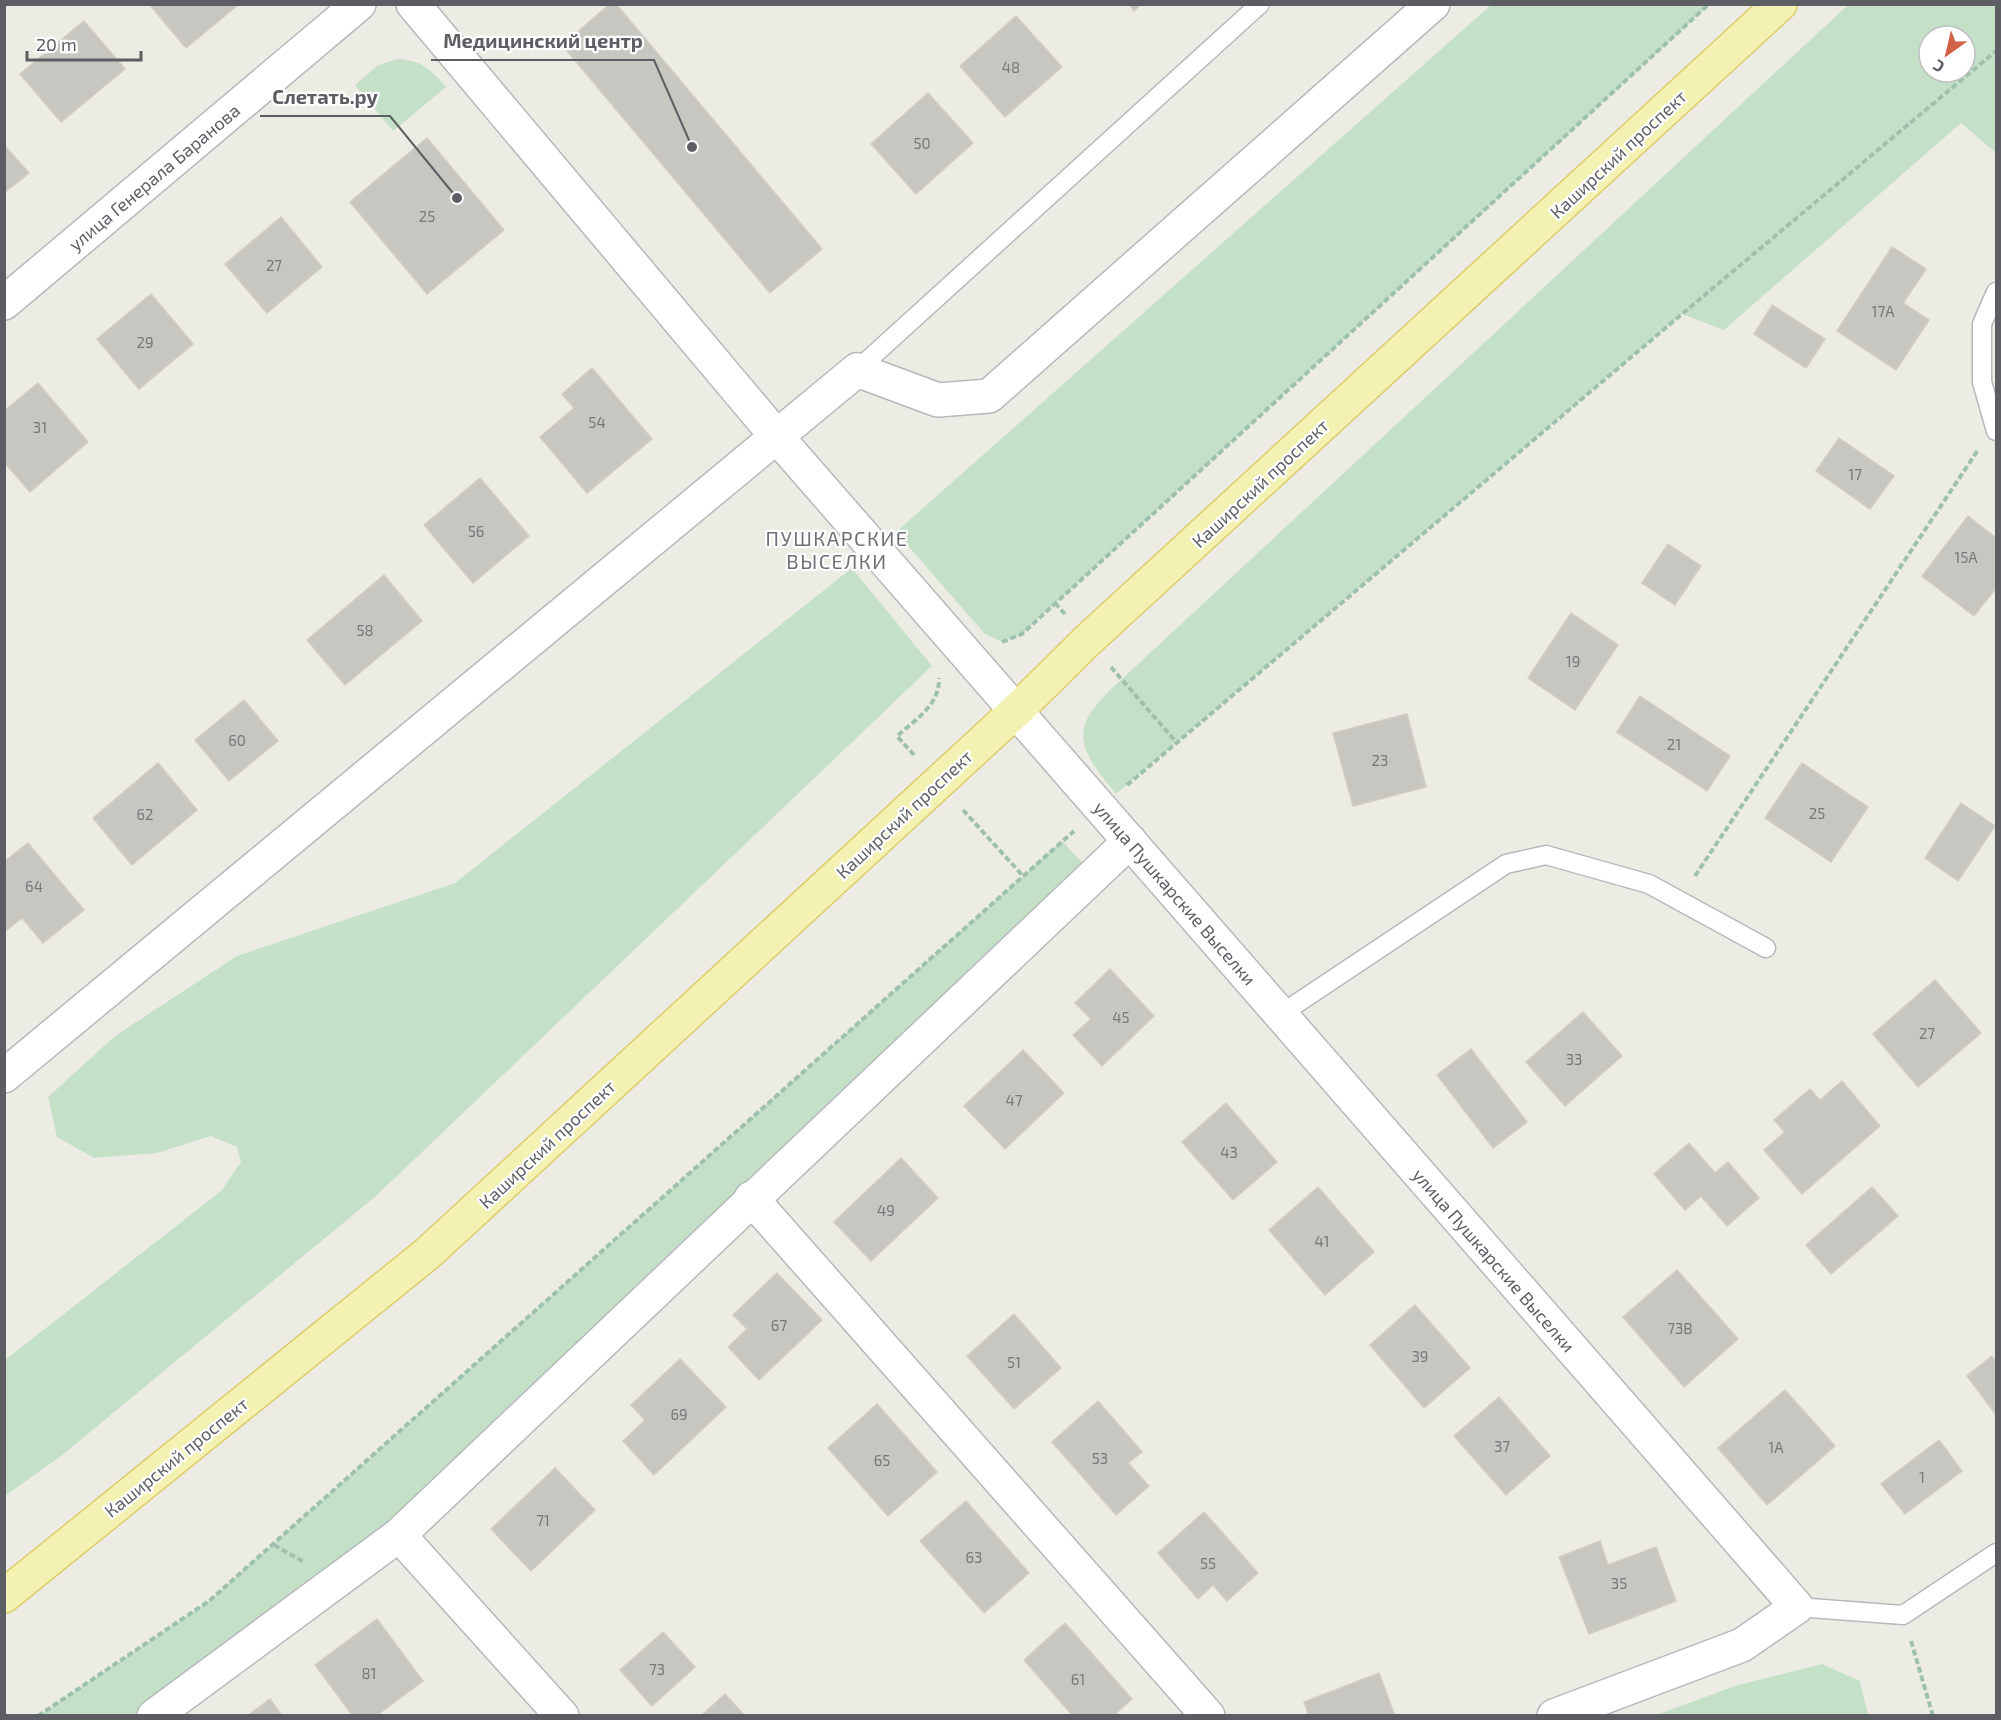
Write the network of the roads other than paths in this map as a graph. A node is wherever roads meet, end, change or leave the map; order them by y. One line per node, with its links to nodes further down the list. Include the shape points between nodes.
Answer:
1 (359, 4): 7 (street, улица Генерала Баранова)
2 (413, 4): 10 (street, улица Пушкарские Выселки)
3 (1260, 4): 8 (lane)
4 (1433, 4): 8 (street, via 989,396 938,400)
5 (1780, 4): 11 (main road, Каширский проспект, via 1088,640)
6 (1996, 292): 9 (lane, via 1982,324 1982,382)
7 (4, 303)
8 (857, 370): 10 (street)
9 (1995, 429)
10 (778, 438): 11 (street, улица Пушкарские Выселки); 15 (street)
11 (1017, 710): 12 (street, улица Пушкарские Выселки); 19 (main road, Каширский проспект, via 428,1253)
12 (1130, 841): 14 (street, улица Пушкарские Выселки); 16 (street)
13 (1766, 948): 14 (lane, via 1649,884 1546,855 1506,864)
14 (1281, 1014): 20 (street, улица Пушкарские Выселки)
15 (4, 1076)
16 (751, 1198): 17 (street); 23 (street)
17 (399, 1535): 21 (street); 22 (street)
18 (1996, 1552): 20 (lane, via 1903,1615)
19 (4, 1596)
20 (1797, 1607): 24 (street, via 1742,1644)
21 (154, 1716)
22 (562, 1716)
23 (1208, 1716)
24 (1554, 1716)

